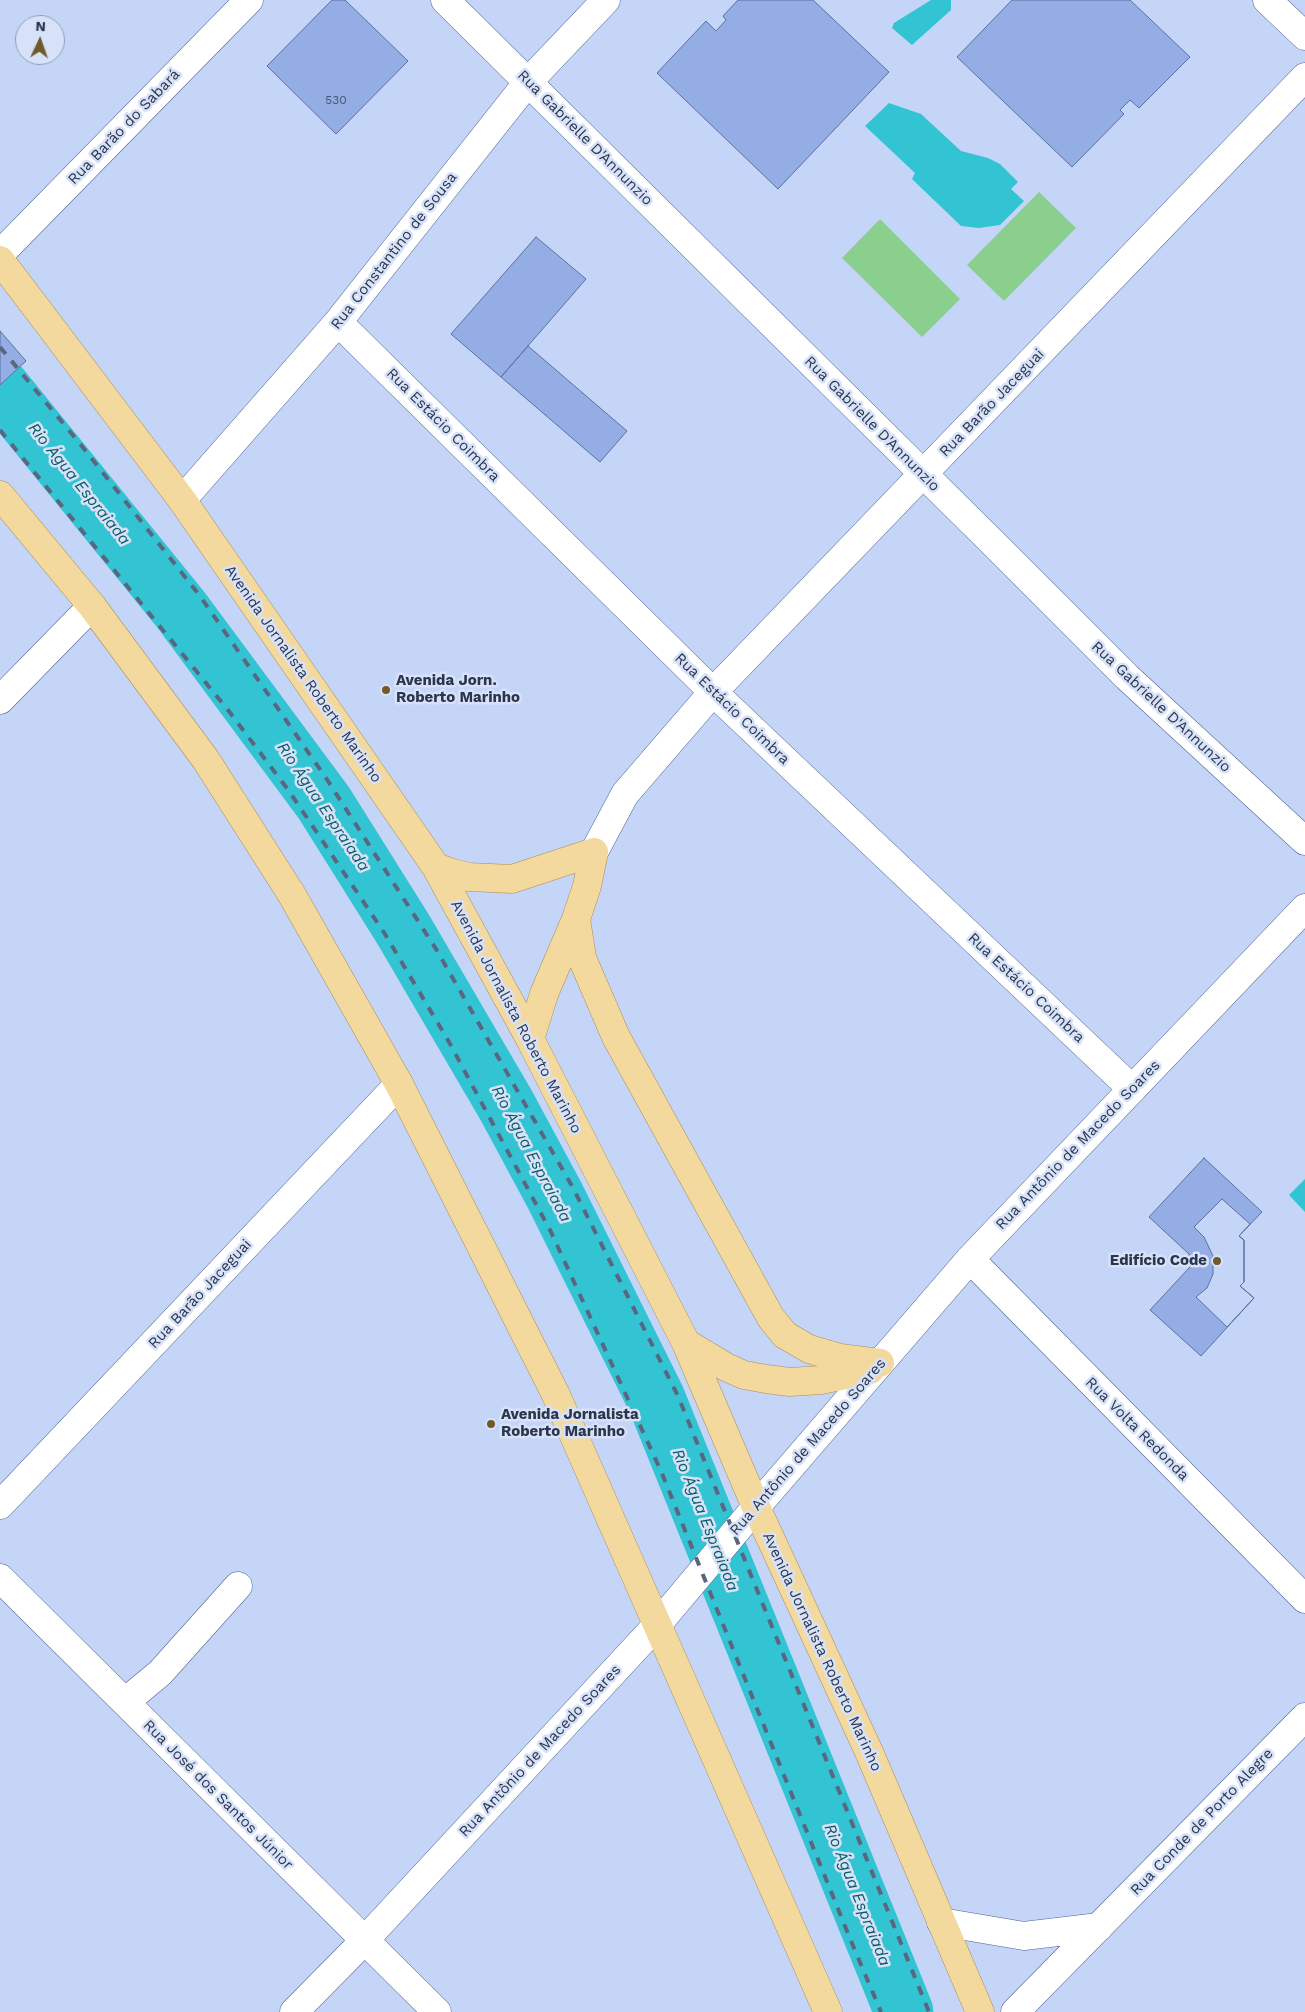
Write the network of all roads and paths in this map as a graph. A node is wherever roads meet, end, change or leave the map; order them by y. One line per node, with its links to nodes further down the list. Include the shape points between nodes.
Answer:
1 (249, 0): 8 (street, Rua Barão do Sabará)
2 (446, 0): 7 (street, Rua Gabrielle D'Annunzio)
3 (606, 0): 7 (street, Rua Constantino de Sousa)
4 (1268, 0): 5 (street)
5 (1305, 36)
6 (1305, 77): 11 (street, Rua Barão Jaceguai)
7 (528, 82): 10 (street, Rua Constantino de Sousa); 11 (street, Rua Gabrielle D'Annunzio)
8 (0, 254)
9 (0, 260): 13 (main road, Avenida Jornalista Roberto Marinho)
10 (338, 322): 13 (street, Rua Constantino de Sousa); 15 (street, Rua Estácio Coimbra)
11 (923, 475): 15 (street, Rua Barão Jaceguai); 17 (street, Rua Gabrielle D'Annunzio, via 1127,677)
12 (0, 495): 14 (main road)
13 (182, 500): 19 (main road, Avenida Jornalista Roberto Marinho)
14 (92, 606): 16 (street); 23 (main road, via 206,760 292,895)
15 (713, 692): 18 (street, Rua Barão Jaceguai, via 625,794); 24 (street, Rua Estácio Coimbra)
16 (0, 700)
17 (1305, 841)
18 (594, 852): 19 (main road, via 512,879 468,877); 21 (main road)
19 (436, 867): 22 (main road, Avenida Jornalista Roberto Marinho)
20 (1305, 908): 24 (street, Rua Antônio de Macedo Soares)
21 (576, 919): 22 (main road, via 544,994); 27 (main road, via 582,958 616,1037 772,1318 785,1335 809,1349)
22 (530, 1039): 26 (main road, Avenida Jornalista Roberto Marinho)
23 (399, 1084): 28 (street, Rua Barão Jaceguai); 33 (main road, via 556,1395)
24 (1132, 1089): 25 (street, Rua Antônio de Macedo Soares)
25 (970, 1259): 27 (street, Rua Antônio de Macedo Soares); 32 (street, Rua Volta Redonda)
26 (686, 1343): 27 (main road, via 744,1375 790,1382 821,1380); 29 (main road, Avenida Jornalista Roberto Marinho)
27 (877, 1366): 29 (street, Rua Antônio de Macedo Soares)
28 (0, 1505)
29 (749, 1515): 33 (street, Rua Antônio de Macedo Soares); 36 (main road, Avenida Jornalista Roberto Marinho, via 869,1752)
30 (0, 1578): 34 (street, Rua José dos Santos Júnior)
31 (238, 1586): 34 (street, via 160,1673)
32 (1305, 1598)
33 (657, 1625): 38 (street, Rua Antônio de Macedo Soares); 41 (main road)
34 (125, 1702): 38 (street, Rua José dos Santos Júnior)
35 (1305, 1717): 37 (street, Rua Conde de Porto Alegre)
36 (941, 1922): 37 (street, via 1024,1936); 42 (main road, Avenida Jornalista Roberto Marinho)
37 (1099, 1927): 43 (street, Rua Conde de Porto Alegre)
38 (364, 1941): 39 (street, Rua Antônio de Macedo Soares); 40 (street, Rua José dos Santos Júnior)
39 (294, 2012)
40 (437, 2012)
41 (828, 2012)
42 (980, 2012)
43 (1015, 2012)

